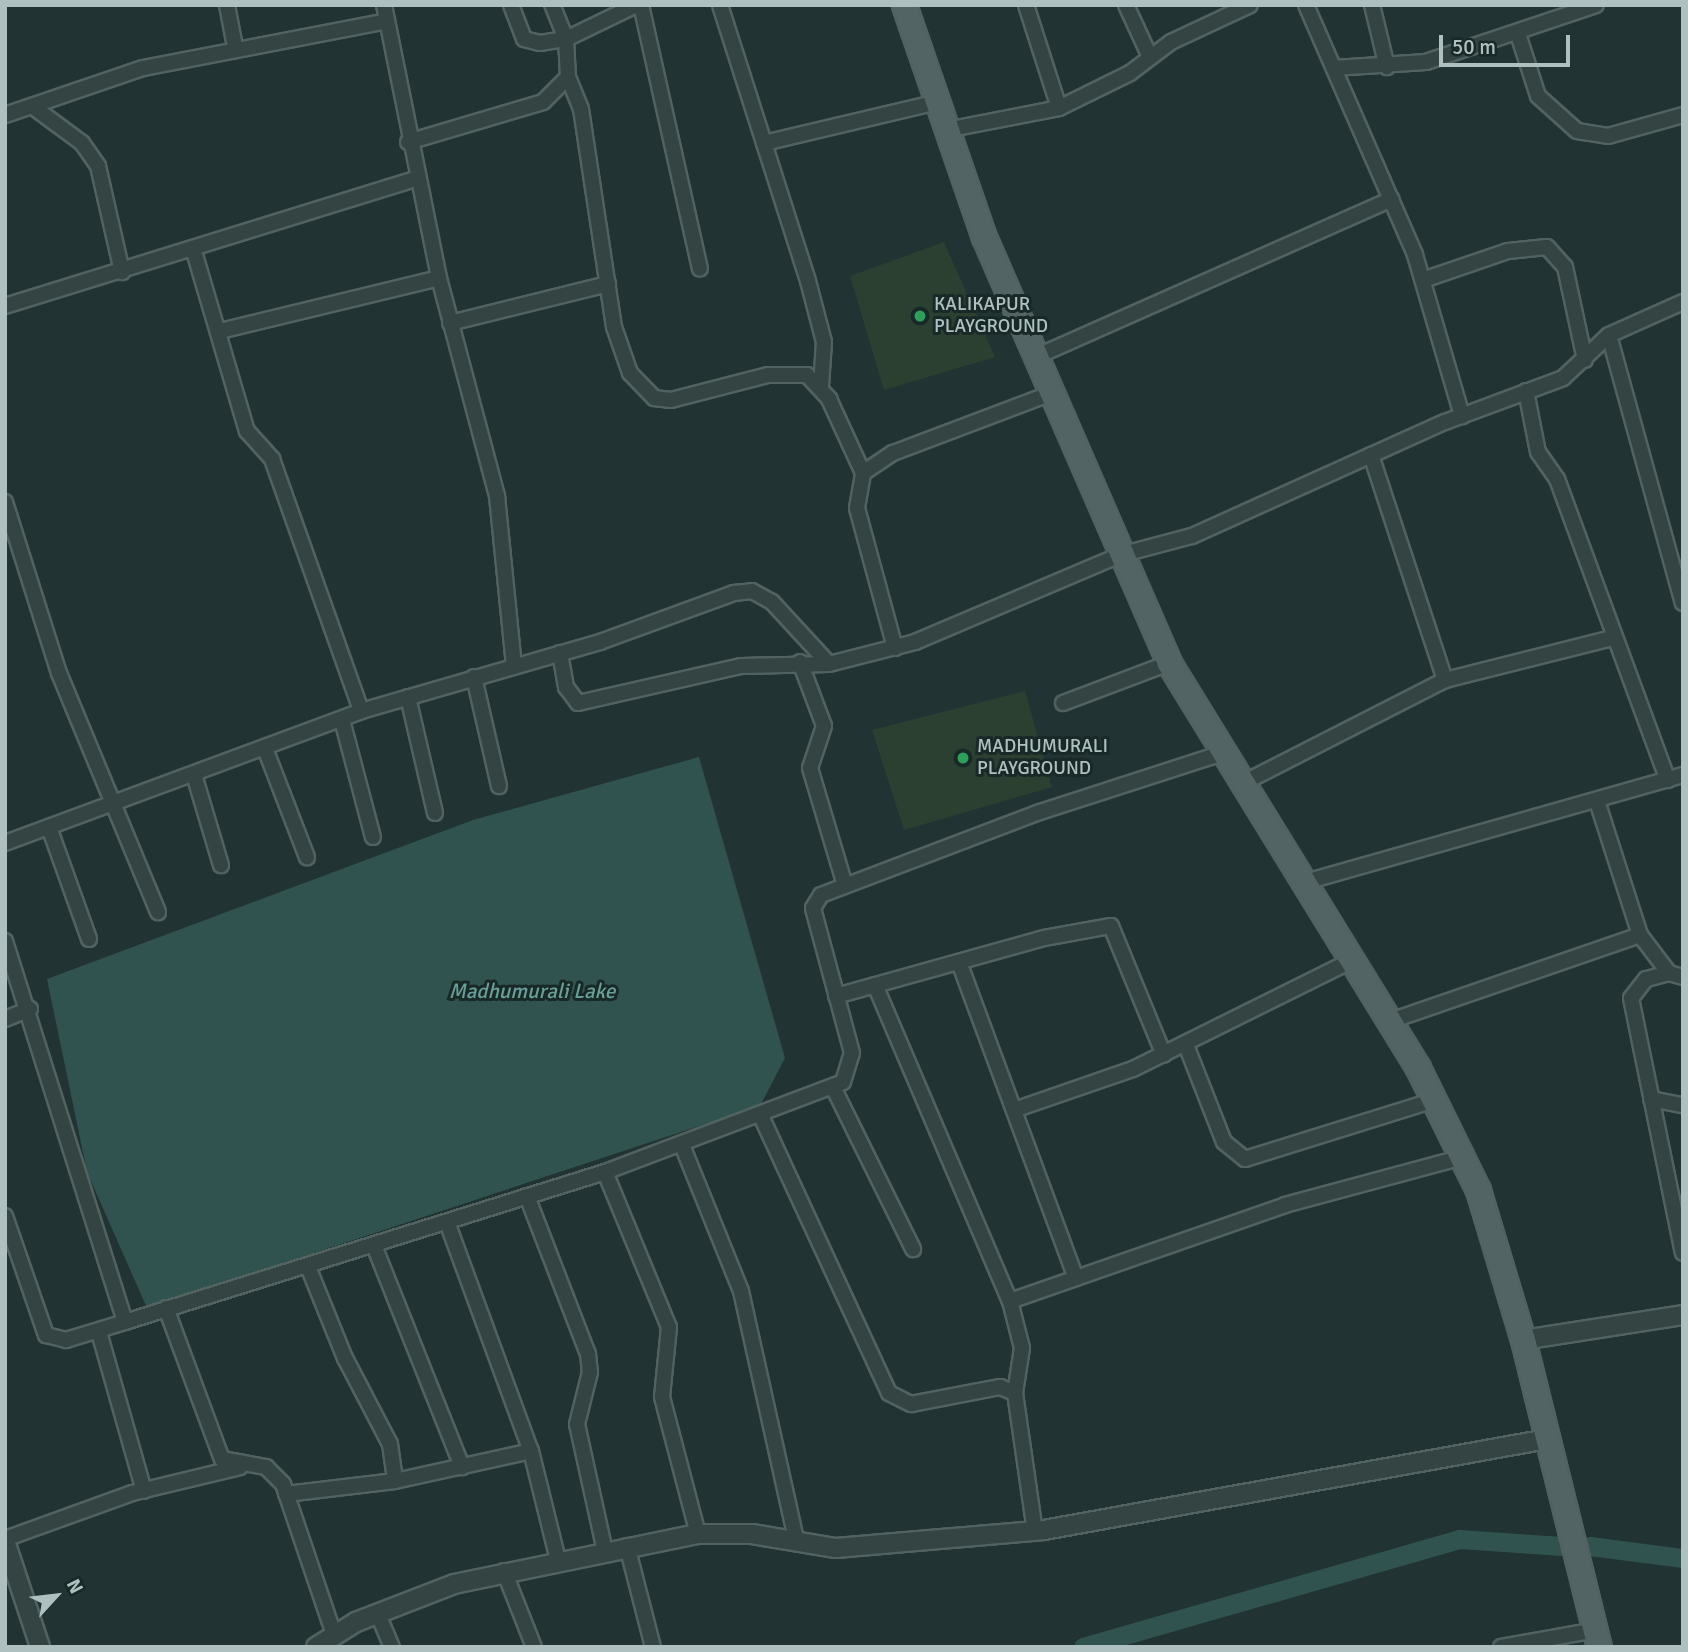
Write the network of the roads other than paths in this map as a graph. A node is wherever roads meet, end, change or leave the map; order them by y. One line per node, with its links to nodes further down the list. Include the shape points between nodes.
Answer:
1 (227, 5): 18 (street)
2 (384, 5): 15 (street)
3 (511, 5): 17 (street, via 524,39)
4 (552, 5): 17 (street)
5 (639, 5): 14 (street); 34 (street)
6 (720, 5): 30 (street)
7 (904, 5): 23 (main road)
8 (1026, 5): 25 (street)
9 (1126, 5): 19 (street)
10 (1250, 5): 19 (street)
11 (1306, 5): 21 (street)
12 (1372, 5): 20 (street)
13 (1596, 5): 16 (street)
14 (597, 12): 17 (street)
15 (386, 21): 18 (street); 29 (street)
16 (1518, 34): 20 (street); 27 (street, via 1538,96 1577,131 1608,136)
17 (566, 38): 22 (street)
18 (236, 47): 24 (street, via 143,68)
19 (1150, 57): 25 (street)
20 (1387, 67): 21 (street)
21 (1334, 68): 32 (street)
22 (568, 77): 29 (street, via 543,102); 38 (street, via 587,140)
23 (937, 102): 28 (main road); 30 (street)
24 (32, 106): 26 (street); 35 (street, via 82,143 98,166)
25 (1059, 108): 28 (street)
26 (5, 115)
27 (1683, 115)
28 (946, 130): 44 (main road)
29 (408, 142): 31 (street)
30 (764, 143): 46 (street, via 824,342)
31 (416, 178): 33 (street); 36 (street)
32 (1391, 199): 37 (street); 44 (street)
33 (193, 248): 35 (street); 42 (street)
34 (700, 268)
35 (122, 272): 40 (street)
36 (439, 278): 41 (street); 42 (street)
37 (1423, 280): 45 (street, via 1508,251 1547,247 1565,267); 49 (street)
38 (608, 284): 41 (street); 46 (street, via 619,347 630,373 654,398 689,397 793,372)
39 (1683, 302): 43 (street)
40 (5, 306)
41 (450, 323): 62 (street, via 497,496)
42 (220, 331): 67 (street, via 247,431 272,459)
43 (1609, 335): 45 (street); 55 (street)
44 (1033, 358): 48 (main road)
45 (1585, 360): 47 (street, via 1563,378)
46 (821, 386): 51 (street)
47 (1526, 391): 49 (street); 56 (street, via 1538,452 1557,479)
48 (1049, 394): 51 (street, via 892,453); 53 (main road)
49 (1462, 416): 50 (street)
50 (1371, 455): 53 (street, via 1192,536); 64 (street)
51 (863, 473): 57 (street, via 857,508)
52 (5, 502): 54 (street)
53 (1120, 555): 57 (street); 60 (main road)
54 (12, 558): 77 (street)
55 (1683, 603)
56 (1612, 638): 64 (street); 73 (street)
57 (895, 648): 61 (street)
58 (560, 653): 59 (street, via 566,687 578,703 740,666); 61 (street, via 752,591 772,602); 62 (street)
59 (800, 662): 61 (street); 84 (street, via 824,726 810,768)
60 (1169, 663): 66 (street); 70 (main road)
61 (829, 664)
62 (514, 665): 63 (street)
63 (474, 677): 65 (street); 75 (street)
64 (1445, 680): 74 (street)
65 (408, 697): 67 (street); 78 (street)
66 (1063, 703)
67 (362, 711): 68 (street)
68 (342, 720): 69 (street); 80 (street)
69 (266, 751): 72 (street); 82 (street)
70 (1220, 754): 74 (main road); 84 (street)
71 (1683, 775): 73 (street)
72 (195, 778): 77 (street); 83 (street)
73 (1668, 780): 76 (street)
74 (1241, 783): 85 (main road)
75 (499, 786)
76 (1597, 801): 85 (street); 87 (street)
77 (115, 805): 79 (street); 86 (street)
78 (435, 813)
79 (49, 827): 81 (street); 88 (street)
80 (373, 837)
81 (5, 843)
82 (307, 857)
83 (221, 865)
84 (844, 882): 94 (street, via 821,895 813,908)
85 (1305, 883): 90 (main road)
86 (158, 912)
87 (1640, 935): 92 (street); 97 (street)
88 (89, 939)
89 (5, 941): 95 (street)
90 (1353, 960): 97 (main road); 98 (street)
91 (959, 962): 93 (street); 99 (street, via 1111,926); 104 (street)
92 (1676, 975): 101 (street, via 1635,987 1630,998)
93 (875, 985): 94 (street); 117 (street)
94 (836, 996): 100 (street, via 852,1067)
95 (30, 1009): 96 (street); 120 (street)
96 (5, 1019)
97 (1390, 1021): 102 (main road)
98 (1186, 1045): 99 (street); 102 (street, via 1224,1143 1245,1159)
99 (1164, 1055): 104 (street)
100 (833, 1087): 105 (street); 113 (street)
101 (1651, 1099): 103 (street); 114 (street)
102 (1435, 1100): 107 (main road)
103 (1683, 1105)
104 (1014, 1110): 116 (street)
105 (761, 1116): 106 (street); 123 (street, via 889,1393 911,1404 1000,1387)
106 (682, 1145): 108 (street); 134 (street, via 741,1290)
107 (1463, 1157): 116 (street, via 1333,1190); 122 (main road)
108 (605, 1172): 109 (street); 132 (street, via 669,1327 662,1397)
109 (527, 1196): 111 (street); 136 (street, via 588,1354 590,1373 577,1424)
110 (5, 1216): 121 (street, via 46,1335 57,1341)
111 (447, 1222): 112 (street); 125 (street)
112 (375, 1248): 115 (street); 127 (street)
113 (913, 1250)
114 (1683, 1253)
115 (309, 1269): 118 (street); 128 (street, via 345,1358 390,1444)
116 (1076, 1278): 117 (street)
117 (1010, 1301): 123 (street, via 1022,1348)
118 (166, 1308): 120 (street); 126 (street, via 213,1443 222,1459)
119 (1683, 1315): 122 (street)
120 (125, 1322): 121 (street)
121 (99, 1332): 129 (street)
122 (1523, 1340): 124 (main road)
123 (1015, 1393): 131 (street)
124 (1547, 1439): 131 (street); 142 (main road)
125 (531, 1451): 127 (street); 137 (street)
126 (240, 1467): 129 (street); 130 (street, via 266,1467)
127 (462, 1467): 128 (street)
128 (395, 1481): 130 (street)
129 (144, 1491): 133 (street)
130 (286, 1494): 141 (street)
131 (1035, 1531): 134 (street, via 884,1547)
132 (698, 1534): 134 (street, via 752,1534); 135 (street)
133 (5, 1540): 139 (street)
134 (797, 1544)
135 (627, 1546): 136 (street); 148 (street)
136 (605, 1551): 137 (street)
137 (558, 1560): 138 (street)
138 (504, 1571): 140 (street); 147 (street)
139 (9, 1572): 145 (street)
140 (377, 1612): 141 (street); 146 (street)
141 (334, 1635): 144 (street)
142 (1598, 1638): 143 (street)
143 (1538, 1642): 149 (street)
144 (317, 1646)
145 (40, 1647)
146 (392, 1647)
147 (534, 1647)
148 (653, 1647)
149 (1501, 1647)

